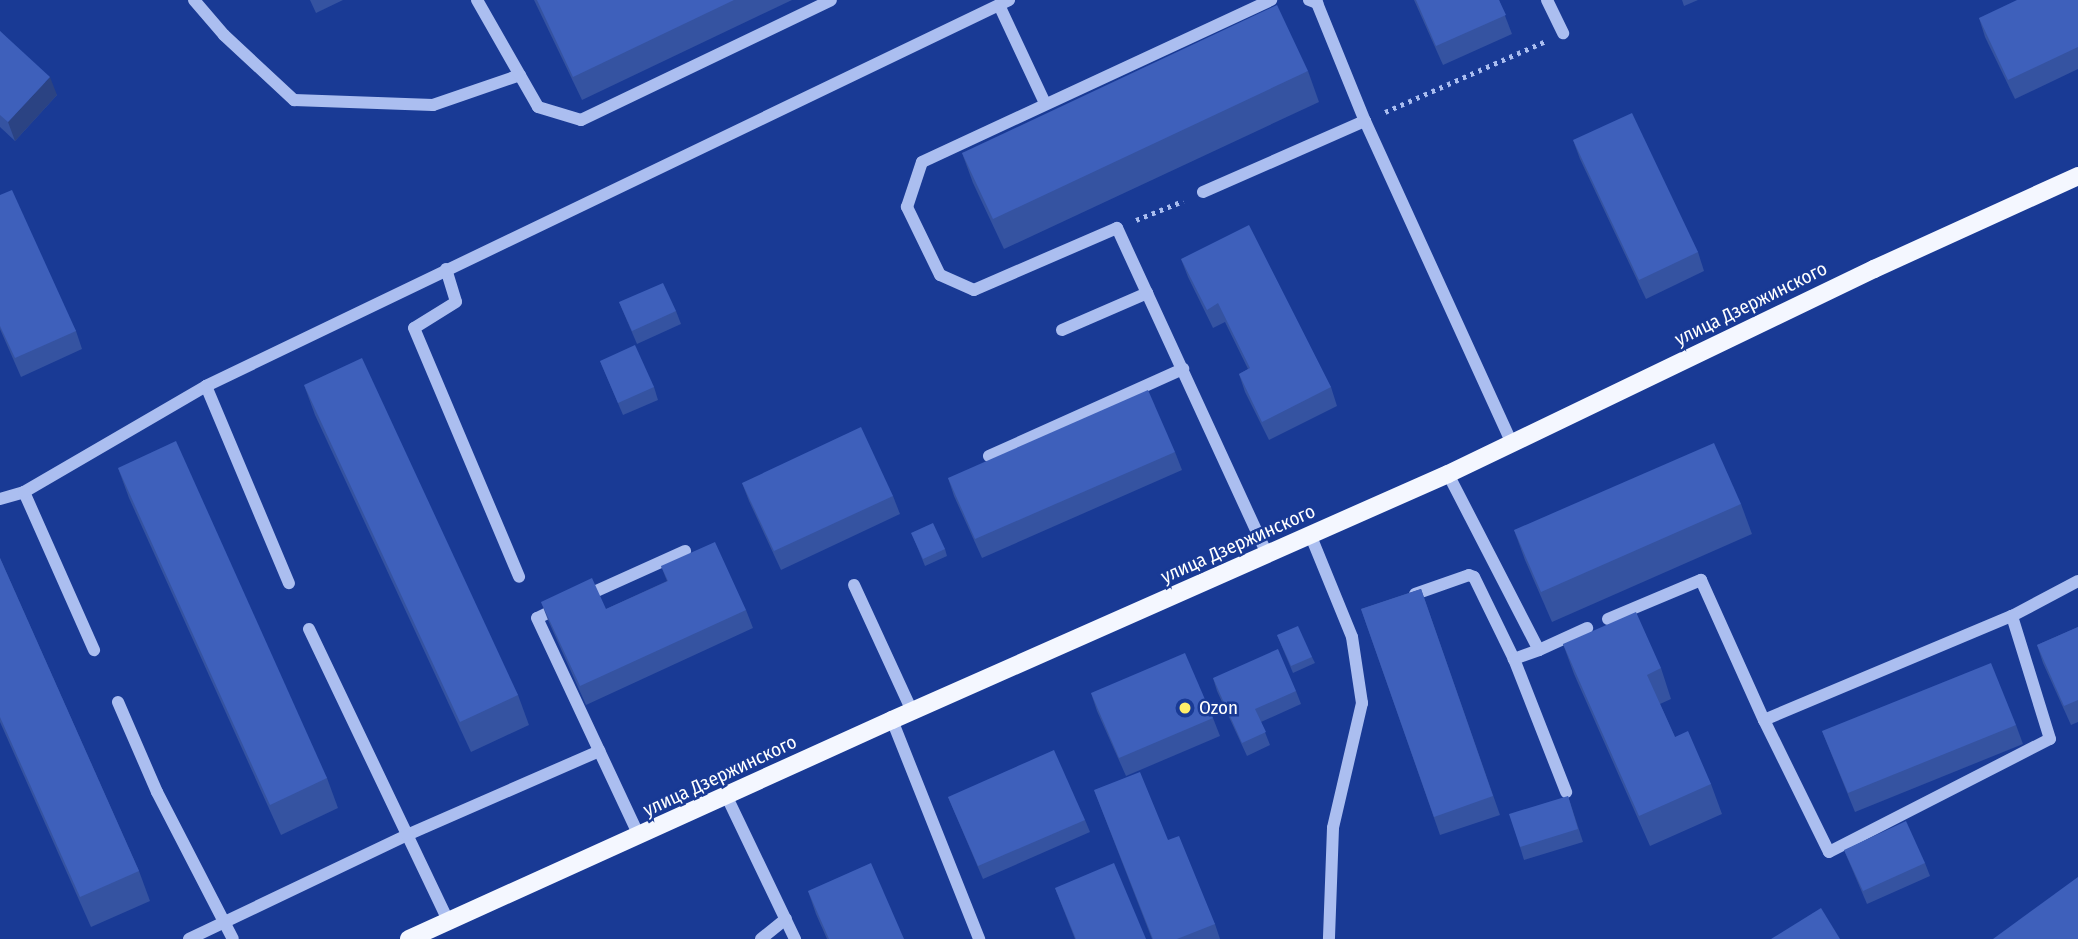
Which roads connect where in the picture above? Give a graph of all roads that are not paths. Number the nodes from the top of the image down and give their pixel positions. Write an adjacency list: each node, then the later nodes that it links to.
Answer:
1 (194, 0): 9 (street)
2 (477, 0): 9 (street)
3 (831, 0): 9 (street)
4 (1271, 0): 10 (street)
5 (1309, 0): 11 (street)
6 (1547, 0): 8 (street)
7 (1004, 2): 10 (street); 14 (street)
8 (1563, 33)
9 (520, 75)
10 (1045, 103): 15 (street)
11 (1365, 121): 13 (street); 19 (street)
12 (2078, 176): 19 (main road, улица Дзержинского)
13 (1203, 192)
14 (446, 269): 18 (street); 27 (street)
15 (1147, 293): 16 (street); 17 (street)
16 (1062, 330)
17 (1182, 369): 20 (street); 26 (street)
18 (206, 386): 22 (street); 29 (street)
19 (1511, 442): 21 (main road, улица Дзержинского)
20 (989, 456)
21 (1448, 474): 24 (main road, улица Дзержинского); 37 (street)
22 (24, 492): 23 (street); 36 (street)
23 (0, 499)
24 (1310, 534): 26 (main road, улица Дзержинского); 57 (street)
25 (685, 551): 43 (street)
26 (1267, 554): 40 (main road, улица Дзержинского)
27 (519, 577)
28 (2078, 581): 32 (street)
29 (289, 583)
30 (854, 585): 40 (street)
31 (1415, 594): 38 (street)
32 (2012, 616): 42 (street); 42 (street)
33 (1608, 619): 42 (street)
34 (1587, 628): 37 (street)
35 (309, 629): 46 (street)
36 (94, 650)
37 (1539, 650): 38 (street)
38 (1514, 659): 44 (street)
39 (118, 702): 50 (street)
40 (912, 711): 41 (main road, улица Дзержинского)
41 (892, 720): 45 (main road, улица Дзержинского); 56 (street)
42 (1764, 720)
43 (599, 751): 46 (street); 47 (street)
44 (1566, 792)
45 (726, 796): 47 (main road, улица Дзержинского); 48 (street)
46 (407, 835): 49 (street); 50 (street)
47 (639, 836): 49 (main road, улица Дзержинского)
48 (786, 919): 54 (street); 55 (street)
49 (448, 921): 53 (main road, улица Дзержинского)
50 (225, 922): 51 (street); 52 (street)
51 (189, 939)
52 (233, 939)
53 (409, 939)
54 (761, 939)
55 (795, 939)
56 (979, 939)
57 (1329, 939)

